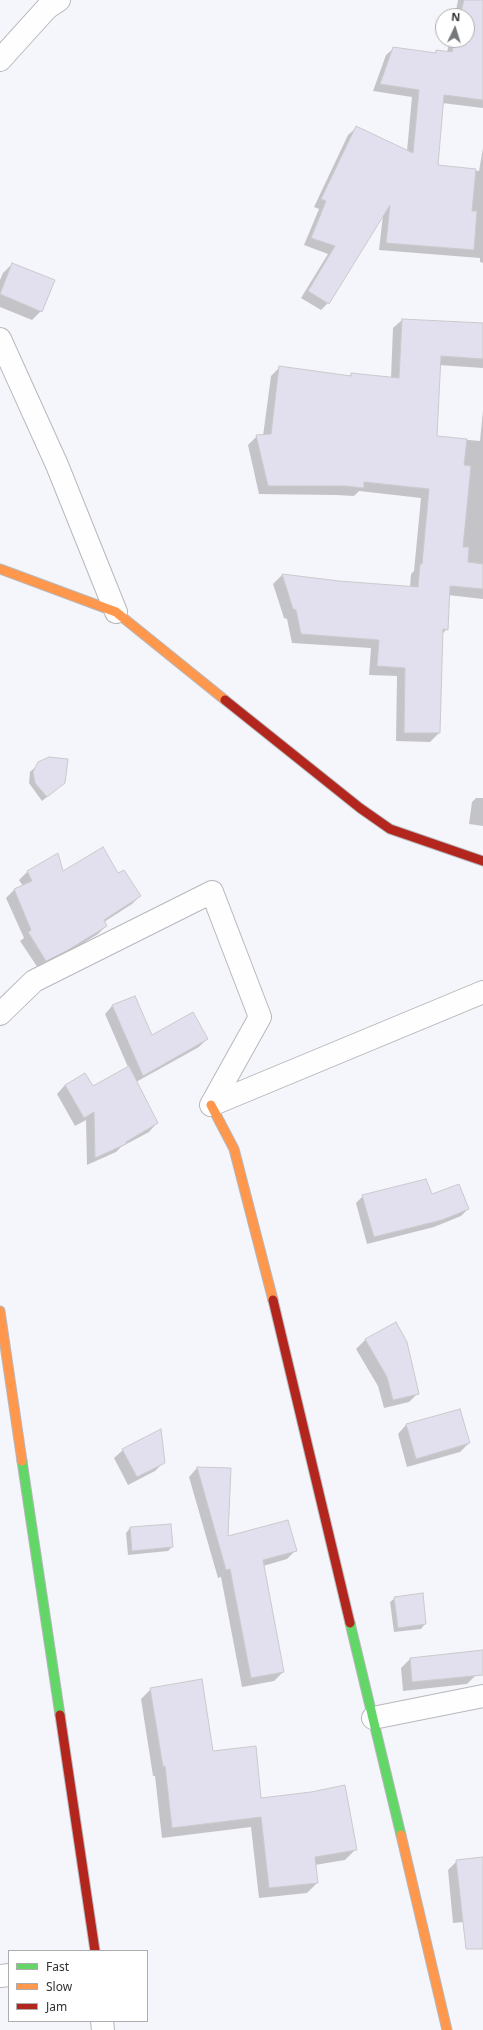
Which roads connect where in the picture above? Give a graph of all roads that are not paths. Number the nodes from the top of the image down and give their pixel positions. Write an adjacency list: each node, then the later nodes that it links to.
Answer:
1 (59, 0): 2 (street)
2 (0, 60)
3 (0, 339): 5 (street)
4 (0, 569): 5 (street)
5 (116, 612): 6 (street)
6 (483, 861)
7 (483, 992): 9 (street)
8 (0, 1014): 9 (street)
9 (211, 1105): 12 (street)
10 (0, 1311): 13 (street)
11 (483, 1696): 12 (street)
12 (373, 1718): 14 (street)
13 (95, 1950)
14 (448, 2030)

